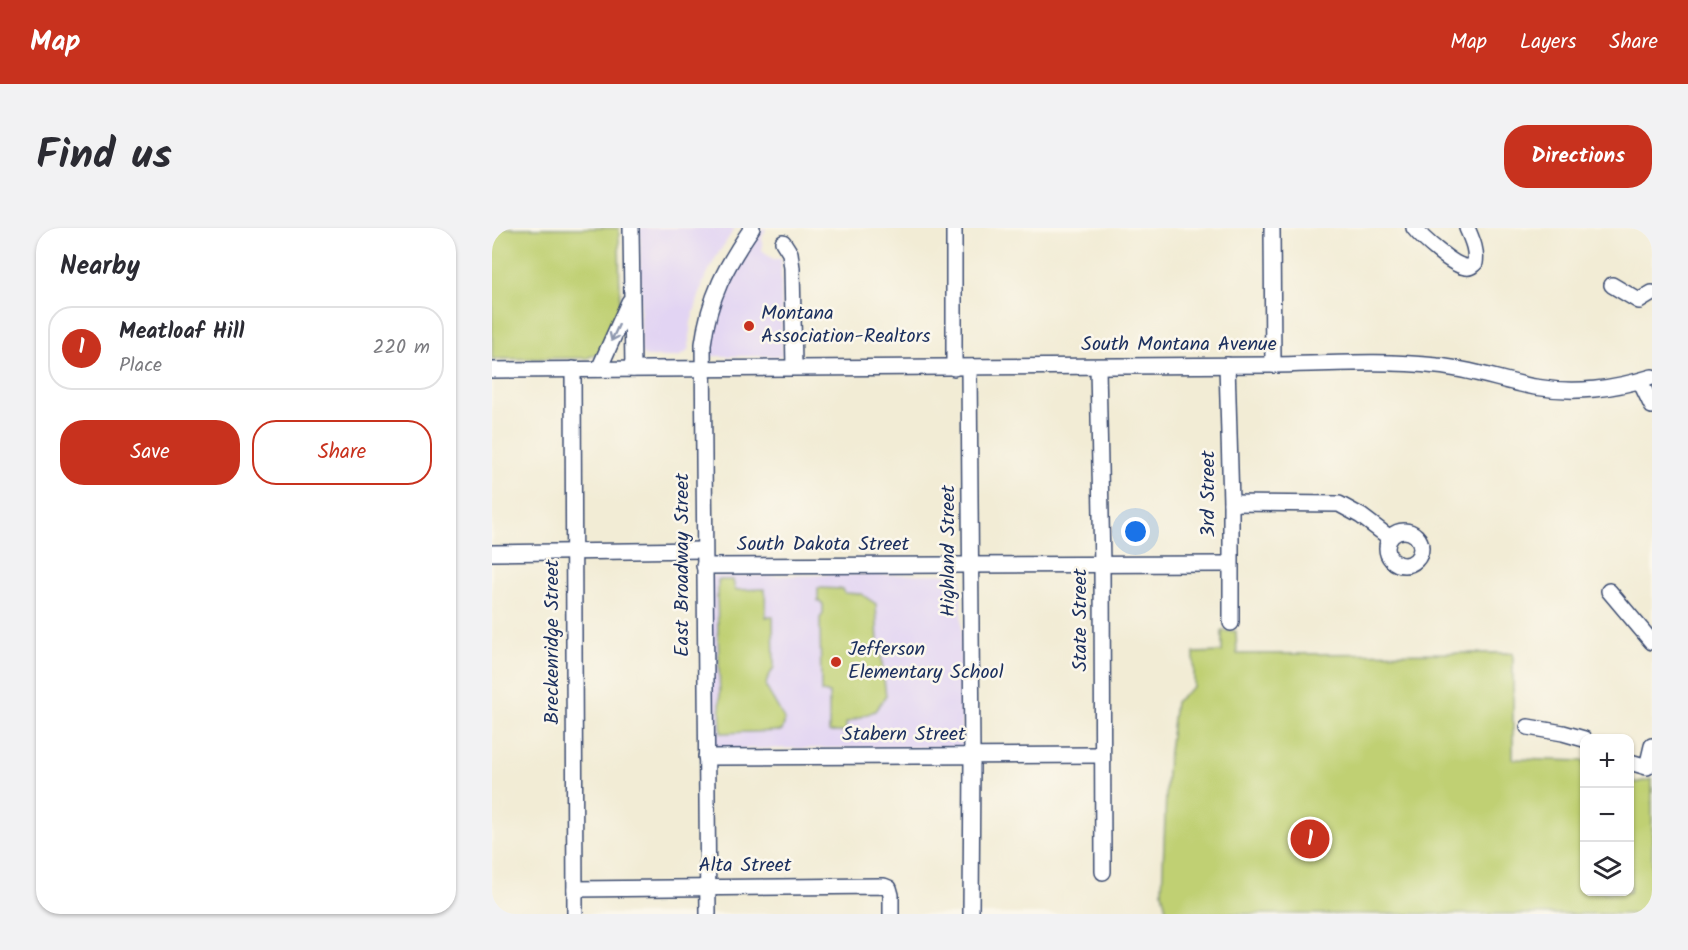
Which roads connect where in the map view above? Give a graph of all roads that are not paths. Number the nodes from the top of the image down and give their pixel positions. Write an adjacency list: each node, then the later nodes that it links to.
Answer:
1 (631, 228): 10 (street)
2 (752, 228): 19 (street, East Broadway Street)
3 (954, 228): 15 (street, Highland Street)
4 (1272, 228): 12 (street)
5 (1414, 228): 6 (street)
6 (1467, 228)
7 (783, 242): 13 (street)
8 (1612, 285): 9 (street)
9 (1652, 293)
10 (632, 297): 17 (street, one-way to 17); 18 (street)
11 (1227, 365): 12 (street, South Montana Avenue); 14 (street, South Montana Avenue); 23 (street, 3rd Street)
12 (1273, 365): 21 (street, South Montana Avenue)
13 (794, 367): 15 (street, South Montana Avenue); 19 (street, South Montana Avenue)
14 (1098, 367): 15 (street, South Montana Avenue); 28 (street, State Street)
15 (961, 368): 30 (street, Highland Street)
16 (573, 369): 17 (street, South Montana Avenue); 20 (street, South Montana Avenue); 26 (street, Breckenridge Street)
17 (598, 369): 18 (street, South Montana Avenue)
18 (633, 369): 19 (street, South Montana Avenue)
19 (702, 369): 25 (street, East Broadway Street)
20 (492, 370)
21 (1646, 379): 22 (street)
22 (1652, 406)
23 (1231, 502): 24 (street); 29 (street, 3rd Street)
24 (1390, 538)
25 (704, 550): 26 (street); 31 (street, East Broadway Street)
26 (573, 551): 27 (street); 44 (street, Breckenridge Street)
27 (492, 553)
28 (1101, 564): 29 (street, South Dakota Street); 30 (street, South Dakota Street); 38 (street, State Street)
29 (1230, 564): 33 (street, 3rd Street)
30 (970, 565): 31 (street, South Dakota Street); 39 (street, Highland Street)
31 (704, 566): 40 (street, East Broadway Street)
32 (1609, 591): 34 (street)
33 (1231, 623)
34 (1652, 642)
35 (1528, 727): 36 (street)
36 (1580, 738)
37 (1652, 746): 41 (street)
38 (1102, 755): 39 (street, Stabern Street); 42 (street, State Street)
39 (972, 756): 40 (street, Stabern Street); 48 (street, Highland Street)
40 (706, 757): 43 (street, East Broadway Street)
41 (1634, 763)
42 (1103, 872)
43 (707, 887): 44 (street, Alta Street); 46 (street, East Broadway Street); 47 (street, Alta Street)
44 (575, 889): 45 (street, Breckenridge Street)
45 (575, 914)
46 (708, 914)
47 (891, 914)
48 (970, 914)

